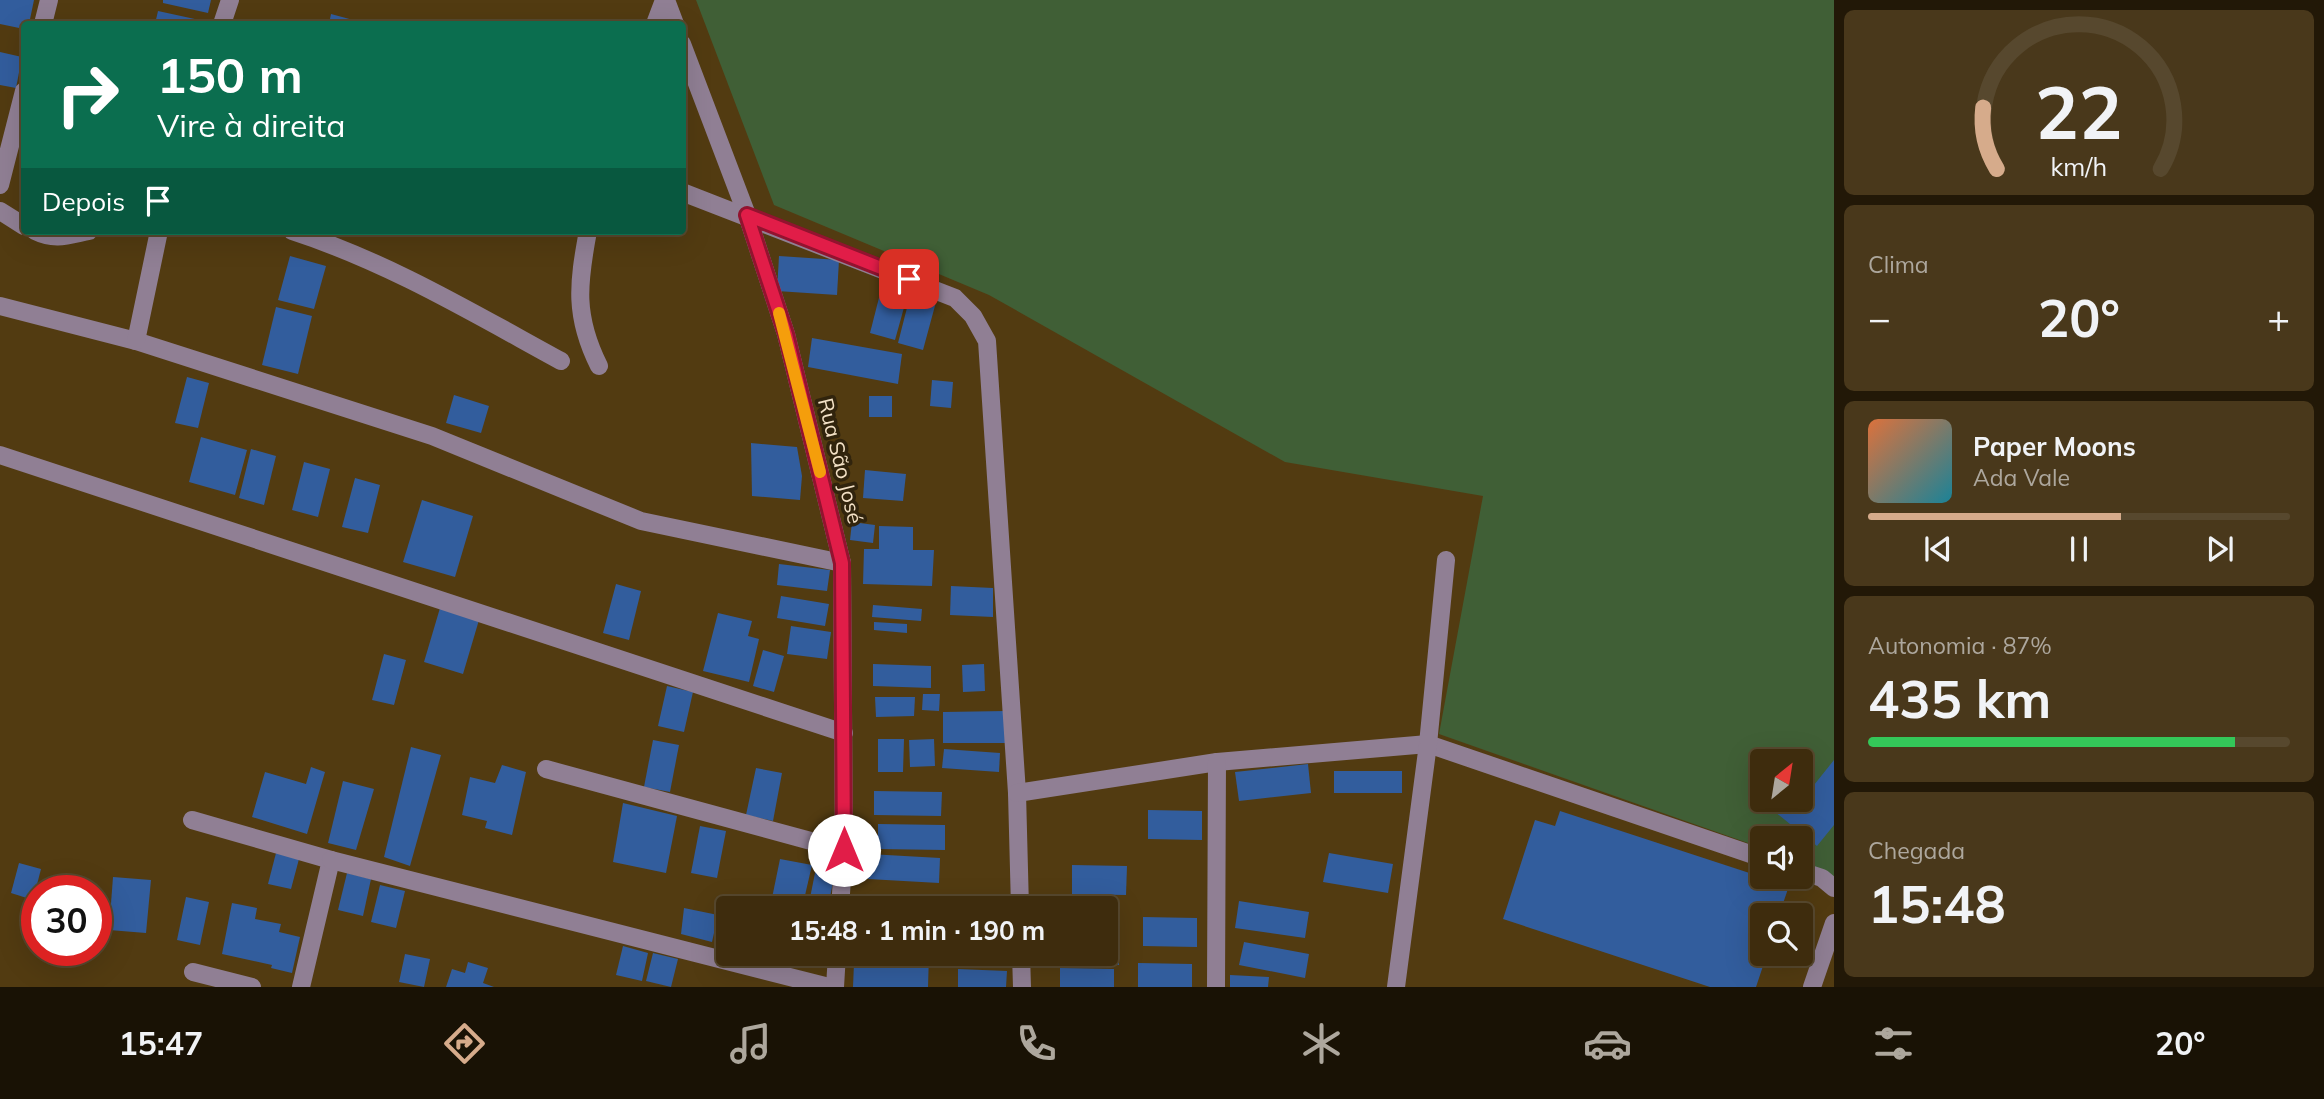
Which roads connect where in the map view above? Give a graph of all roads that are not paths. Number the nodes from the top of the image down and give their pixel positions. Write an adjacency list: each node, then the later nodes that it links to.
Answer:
1 (49, 0): 4 (street)
2 (230, 0): 5 (street)
3 (665, 0): 6 (street); 7 (street)
4 (44, 21)
5 (223, 21)
6 (655, 21)
7 (674, 21)
8 (686, 55): 13 (street, Rua São José)
9 (21, 103): 10 (street)
10 (0, 185)
11 (686, 193): 13 (street)
12 (0, 211): 14 (street)
13 (747, 215): 26 (street, Rua São José); 31 (street)
14 (21, 224)
15 (43, 235): 16 (street)
16 (75, 235)
17 (158, 235): 21 (street)
18 (304, 235): 22 (street)
19 (587, 235): 23 (street)
20 (0, 306): 21 (street)
21 (136, 341): 26 (street)
22 (561, 361)
23 (599, 366)
24 (0, 455): 27 (street)
25 (1446, 560): 28 (street)
26 (842, 563): 27 (street, Rua São José)
27 (844, 733): 33 (street, Rua São José)
28 (1428, 744): 29 (street); 34 (street); 50 (street)
29 (1217, 762): 31 (street); 49 (street)
30 (546, 769): 33 (street)
31 (1017, 793): 39 (street)
32 (192, 820): 35 (street)
33 (844, 850): 38 (street, Rua São José)
34 (1750, 854)
35 (331, 860): 45 (street); 46 (street)
36 (1813, 875): 37 (street)
37 (1834, 888)
38 (841, 896)
39 (1020, 896)
40 (1834, 923): 51 (street)
41 (836, 966): 47 (street)
42 (1021, 966): 48 (street)
43 (193, 972): 44 (street)
44 (252, 987)
45 (301, 987)
46 (829, 987)
47 (835, 987)
48 (1022, 987)
49 (1216, 987)
50 (1396, 987)
51 (1812, 987)

